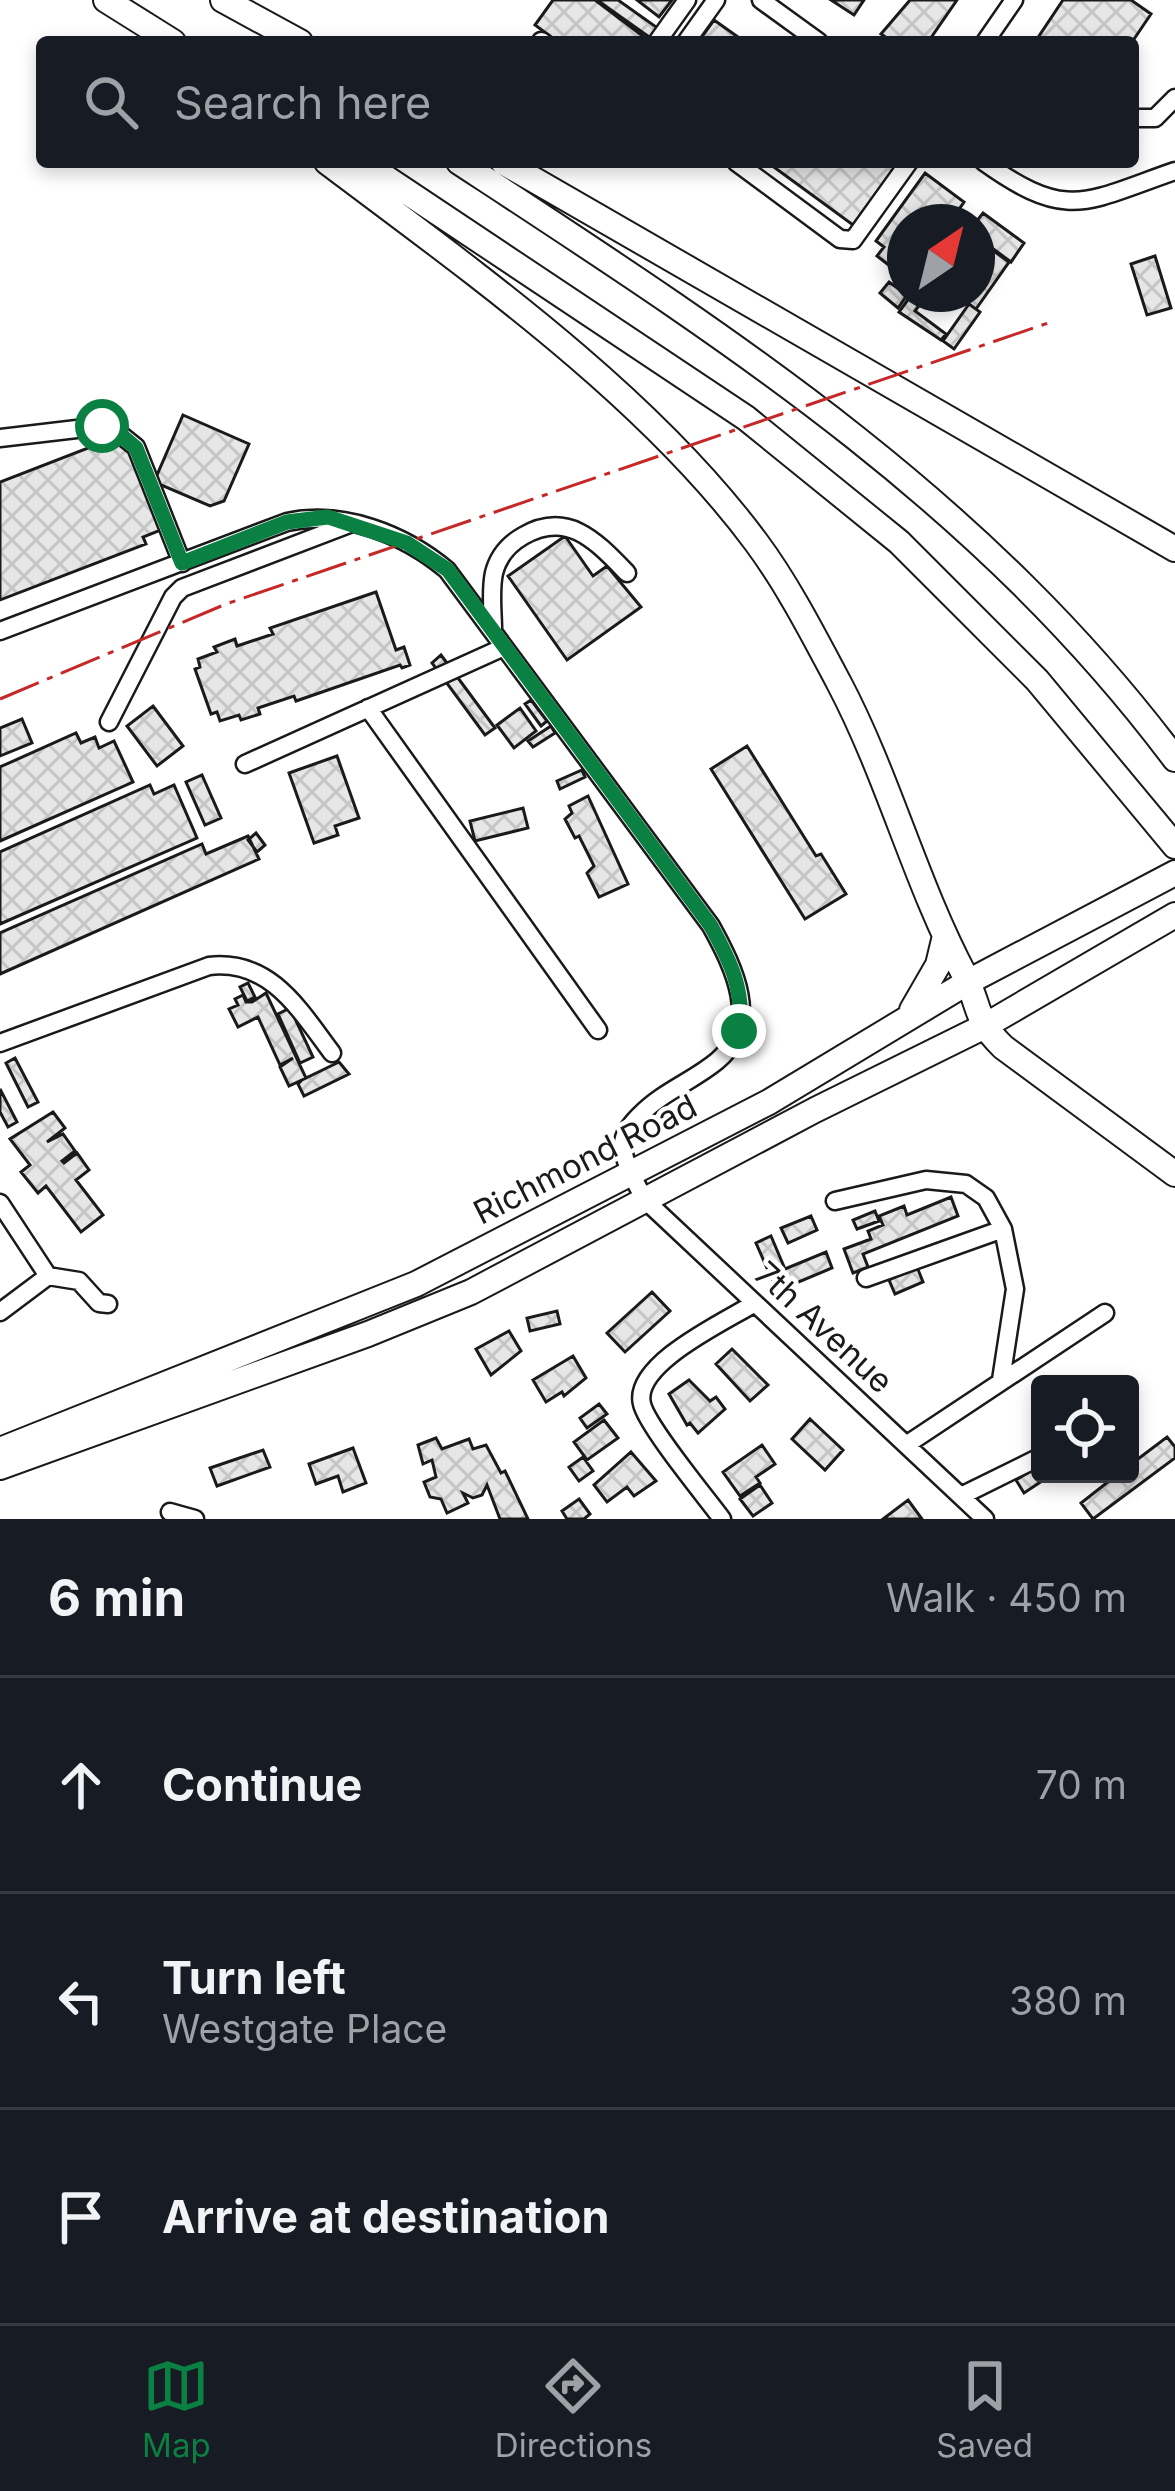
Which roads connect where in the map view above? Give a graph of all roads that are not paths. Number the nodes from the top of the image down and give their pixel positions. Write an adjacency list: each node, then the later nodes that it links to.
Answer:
1 (105, 0): 8 (highway)
2 (211, 0): 9 (highway)
3 (223, 0): 10 (highway)
4 (687, 0): 11 (street)
5 (716, 0): 12 (street)
6 (761, 0): 13 (street)
7 (1014, 0): 14 (street)
8 (159, 36)
9 (267, 36)
10 (289, 36)
11 (661, 36)
12 (690, 36)
13 (811, 36)
14 (989, 36)
15 (1175, 98): 16 (street)
16 (1139, 118)
17 (334, 168): 39 (highway)
18 (371, 168): 36 (highway)
19 (468, 168): 34 (highway)
20 (513, 168): 27 (highway)
21 (744, 168): 22 (street)
22 (905, 168)
23 (993, 168): 24 (street)
24 (1175, 171)
25 (0, 438): 28 (street)
26 (353, 523): 28 (street); 31 (street); 33 (street)
27 (1175, 549)
28 (182, 563): 30 (street)
29 (628, 573): 31 (street)
30 (0, 631)
31 (498, 639): 32 (street); 46 (street)
32 (368, 709): 35 (street); 43 (street)
33 (109, 722)
34 (1175, 759)
35 (245, 764)
36 (1175, 846)
37 (1175, 874): 40 (highway, Richmond Road)
38 (1168, 918): 42 (highway, Richmond Road)
39 (944, 940): 40 (highway); 41 (highway)
40 (968, 982): 41 (highway, Richmond Road); 42 (highway)
41 (908, 1017): 46 (highway, Richmond Road)
42 (983, 1028): 47 (highway); 48 (highway, Richmond Road)
43 (598, 1030)
44 (0, 1043): 45 (street)
45 (332, 1053)
46 (631, 1171): 48 (street, 7th Avenue); 61 (highway, Richmond Road)
47 (1175, 1174)
48 (644, 1199): 55 (street, 7th Avenue); 63 (highway, Richmond Road)
49 (835, 1201): 52 (street)
50 (0, 1202): 51 (street)
51 (7, 1226): 53 (street)
52 (1003, 1229): 54 (street); 59 (street)
53 (48, 1276): 56 (street); 57 (street)
54 (866, 1278)
55 (754, 1303): 60 (street, 7th Avenue); 67 (street)
56 (108, 1304)
57 (0, 1312)
58 (1105, 1313): 59 (street)
59 (1001, 1380): 60 (street)
60 (906, 1445): 64 (street, 7th Avenue)
61 (0, 1450)
62 (1031, 1461): 64 (street)
63 (0, 1467)
64 (961, 1496): 68 (street, 7th Avenue)
65 (170, 1512): 66 (street)
66 (196, 1519)
67 (722, 1519)
68 (985, 1519)

